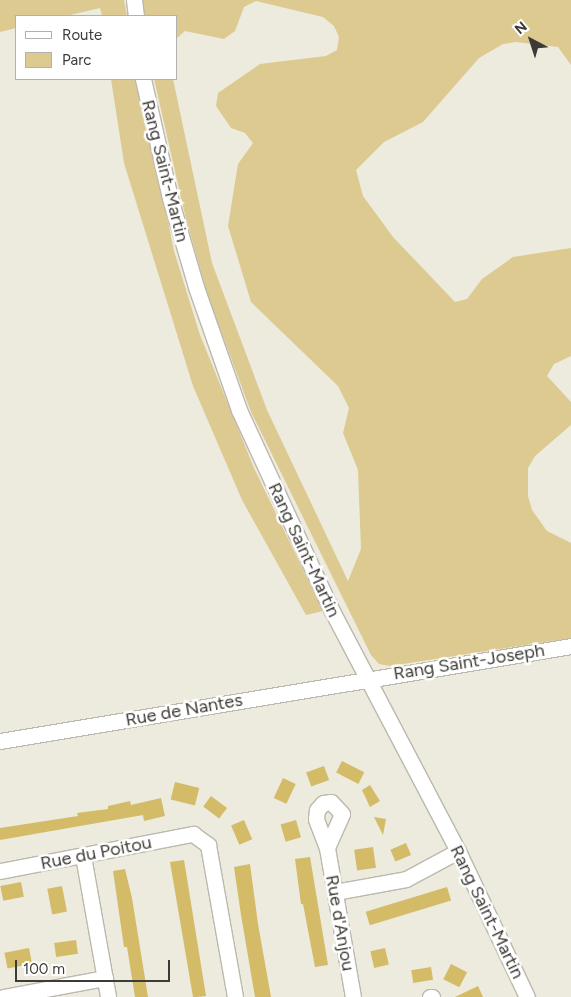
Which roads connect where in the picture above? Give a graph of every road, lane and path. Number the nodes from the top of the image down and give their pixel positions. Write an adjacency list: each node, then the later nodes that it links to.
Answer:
1 (134, 0): 2 (street)
2 (136, 15)
3 (143, 80): 5 (street, Rang Saint-Martin)
4 (571, 646): 5 (street, Rang Saint-Joseph)
5 (368, 679): 6 (street, Rue de Nantes); 8 (street, Rang Saint-Martin)
6 (0, 741)
7 (327, 848): 11 (street, Rue d'Anjou)
8 (458, 851): 11 (street); 17 (street, Rang Saint-Martin)
9 (84, 856): 10 (street, Rue du Poitou); 12 (street); 15 (street, Rue du Poitou)
10 (0, 871)
11 (335, 892): 16 (street, Rue d'Anjou)
12 (105, 978): 13 (street); 14 (street)
13 (2, 997)
14 (108, 997)
15 (235, 997)
16 (353, 997)
17 (528, 997)

